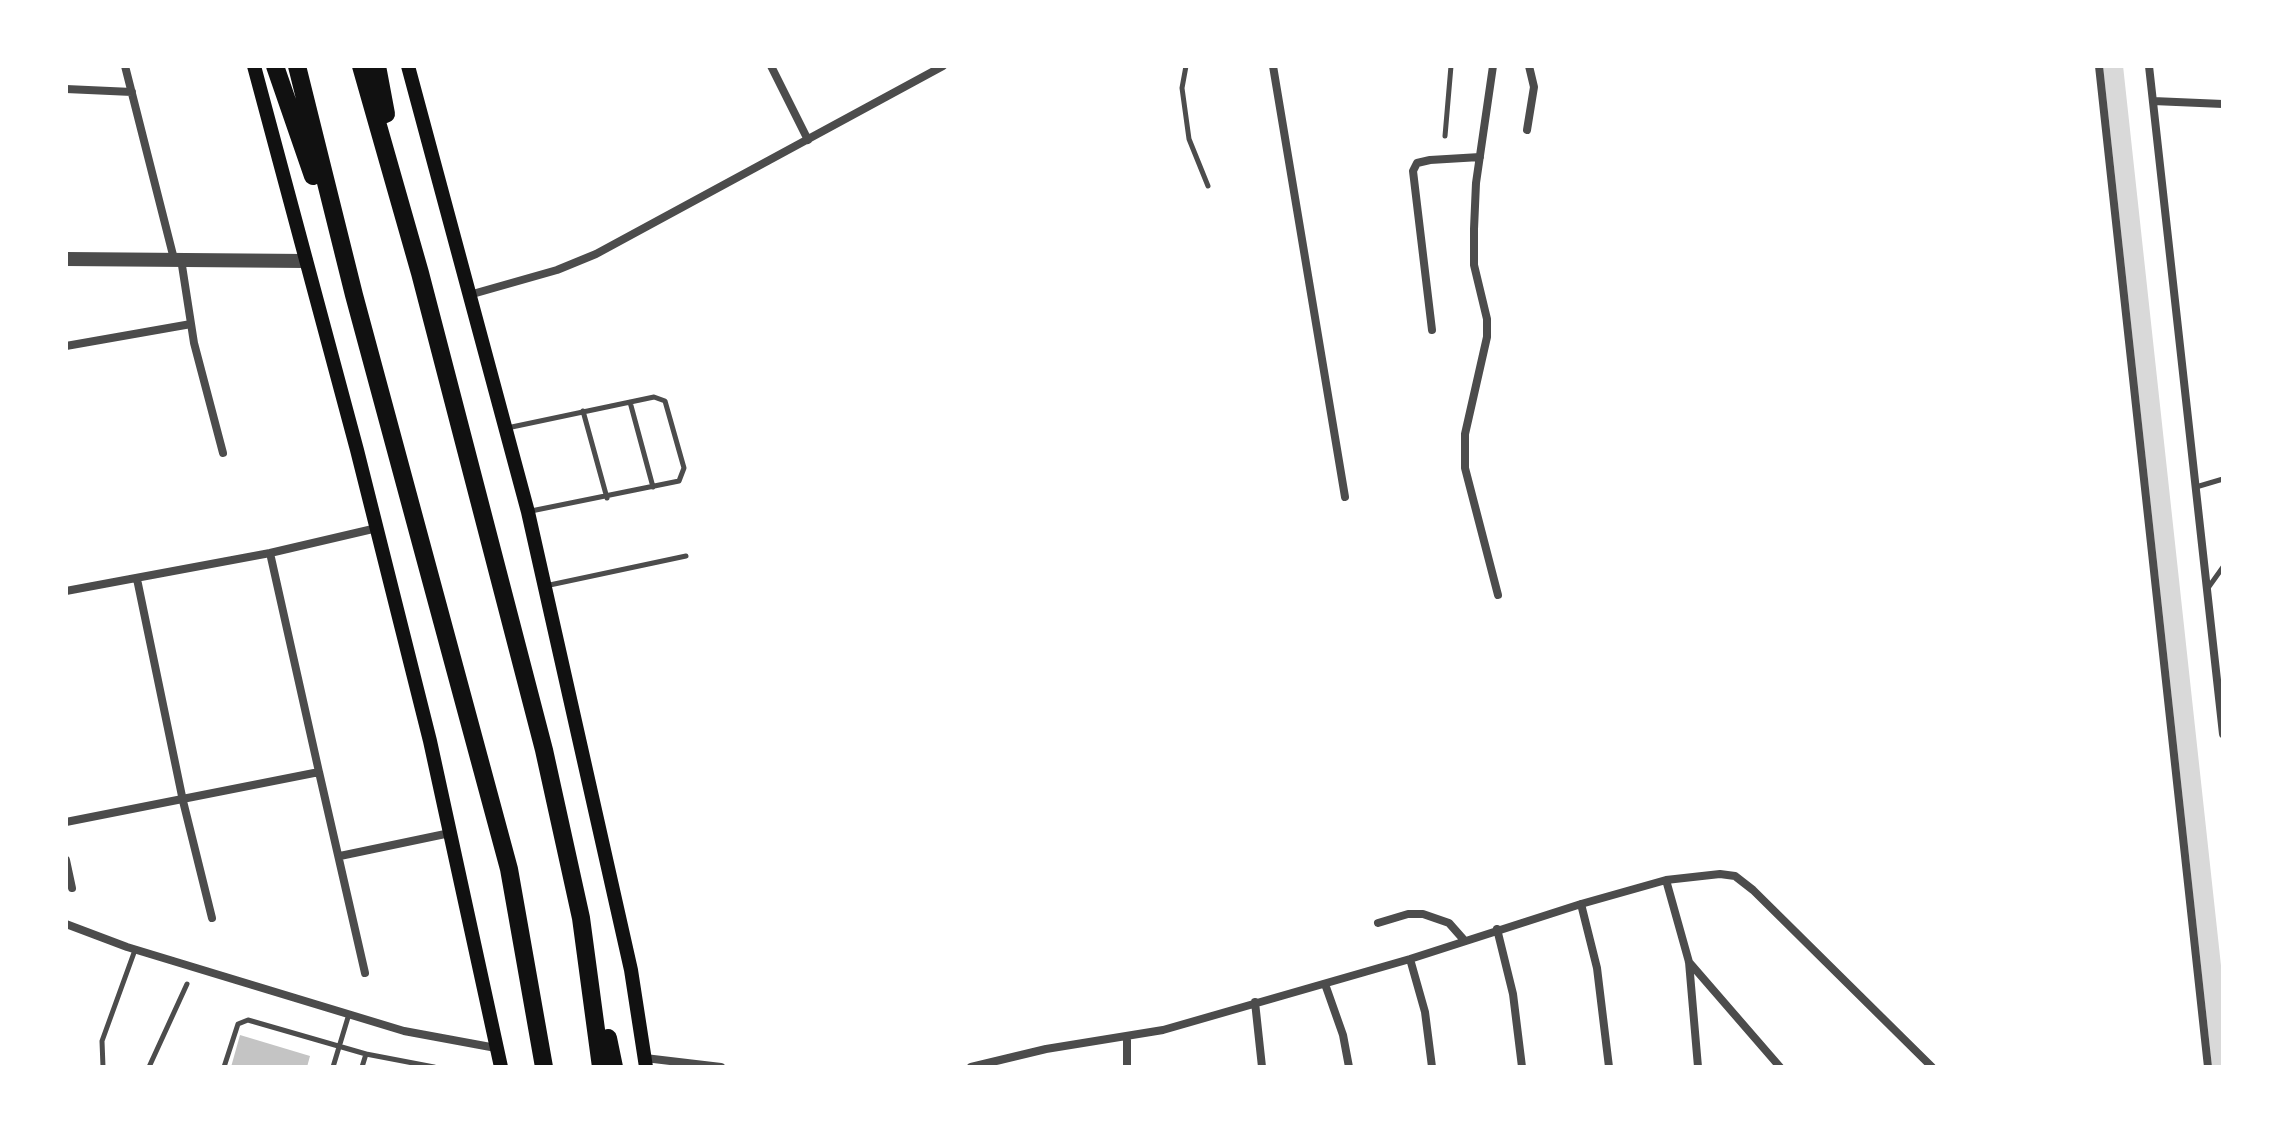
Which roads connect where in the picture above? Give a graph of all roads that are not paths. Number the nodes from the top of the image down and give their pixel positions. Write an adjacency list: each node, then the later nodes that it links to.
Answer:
1 (125, 66): 20 (street)
2 (254, 66): 31 (main road)
3 (275, 66): 32 (highway)
4 (297, 66): 32 (highway)
5 (361, 66): 28 (highway)
6 (377, 66): 28 (highway)
7 (408, 66): 33 (main road)
8 (771, 66): 25 (street)
9 (920, 66): 18 (street)
10 (943, 66): 18 (street)
11 (1186, 66): 27 (lane)
12 (1273, 66): 44 (street)
13 (1451, 66): 24 (lane)
14 (1493, 66): 26 (street)
15 (1529, 66): 23 (street)
16 (2099, 66): 106 (street)
17 (2149, 66): 21 (street)
18 (925, 76): 25 (street)
19 (66, 89): 20 (street)
20 (132, 92): 30 (street)
21 (2153, 101): 22 (street); 43 (street)
22 (2223, 104)
23 (1527, 130)
24 (1445, 136)
25 (808, 140): 33 (street)
26 (1480, 157): 35 (street); 55 (street)
27 (1208, 186)
28 (405, 220): 67 (highway)
29 (66, 259): 30 (street)
30 (177, 259): 31 (street); 34 (street)
31 (306, 261): 47 (main road)
32 (354, 295): 92 (highway)
33 (469, 295): 39 (main road)
34 (191, 324): 36 (street); 40 (street)
35 (1432, 330)
36 (66, 346)
37 (630, 402): 38 (lane); 42 (lane); 42 (lane)
38 (583, 411): 39 (lane); 45 (lane)
39 (506, 428): 46 (main road)
40 (223, 453)
41 (2223, 479): 43 (lane)
42 (653, 487): 45 (lane)
43 (2196, 487): 53 (street)
44 (1345, 497)
45 (607, 498): 46 (lane)
46 (528, 512): 52 (main road)
47 (377, 528): 48 (street); 60 (main road)
48 (270, 553): 51 (street); 57 (street)
49 (686, 556): 52 (lane)
50 (2223, 567): 53 (lane)
51 (137, 579): 54 (street); 58 (street)
52 (544, 586): 84 (main road)
53 (2207, 589): 56 (street)
54 (66, 591)
55 (1498, 595)
56 (2223, 734)
57 (319, 772): 58 (street); 61 (street)
58 (183, 801): 59 (street); 66 (street)
59 (66, 822)
60 (450, 833): 61 (street); 82 (main road)
61 (340, 856): 75 (street)
62 (66, 860): 64 (street)
63 (1666, 880): 65 (street); 74 (street); 105 (street)
64 (72, 888)
65 (1581, 904): 70 (street); 102 (street)
66 (212, 918)
67 (581, 918): 93 (highway); 94 (highway)
68 (1378, 923): 71 (street)
69 (66, 924): 72 (street)
70 (1497, 929): 71 (street); 101 (street)
71 (1464, 940): 73 (street)
72 (135, 950): 79 (street); 85 (lane)
73 (1410, 959): 77 (street); 100 (street)
74 (1689, 962): 103 (street); 104 (street)
75 (365, 973)
76 (187, 984): 86 (lane)
77 (1325, 984): 78 (street); 99 (street)
78 (1255, 1002): 80 (street); 98 (street)
79 (350, 1013): 81 (lane); 82 (street)
80 (1127, 1037): 96 (street); 97 (street)
81 (339, 1046): 83 (lane); 87 (lane); 88 (lane)
82 (496, 1048): 91 (main road)
83 (366, 1054): 89 (lane); 90 (lane)
84 (645, 1062): 95 (street)
85 (103, 1067)
86 (149, 1067)
87 (224, 1067)
88 (333, 1067)
89 (362, 1067)
90 (434, 1067)
91 (501, 1067)
92 (544, 1067)
93 (601, 1067)
94 (614, 1067)
95 (721, 1067)
96 (971, 1067)
97 (1127, 1067)
98 (1262, 1067)
99 (1349, 1067)
100 (1432, 1067)
101 (1522, 1067)
102 (1609, 1067)
103 (1698, 1067)
104 (1780, 1067)
105 (1932, 1067)
106 (2208, 1067)

